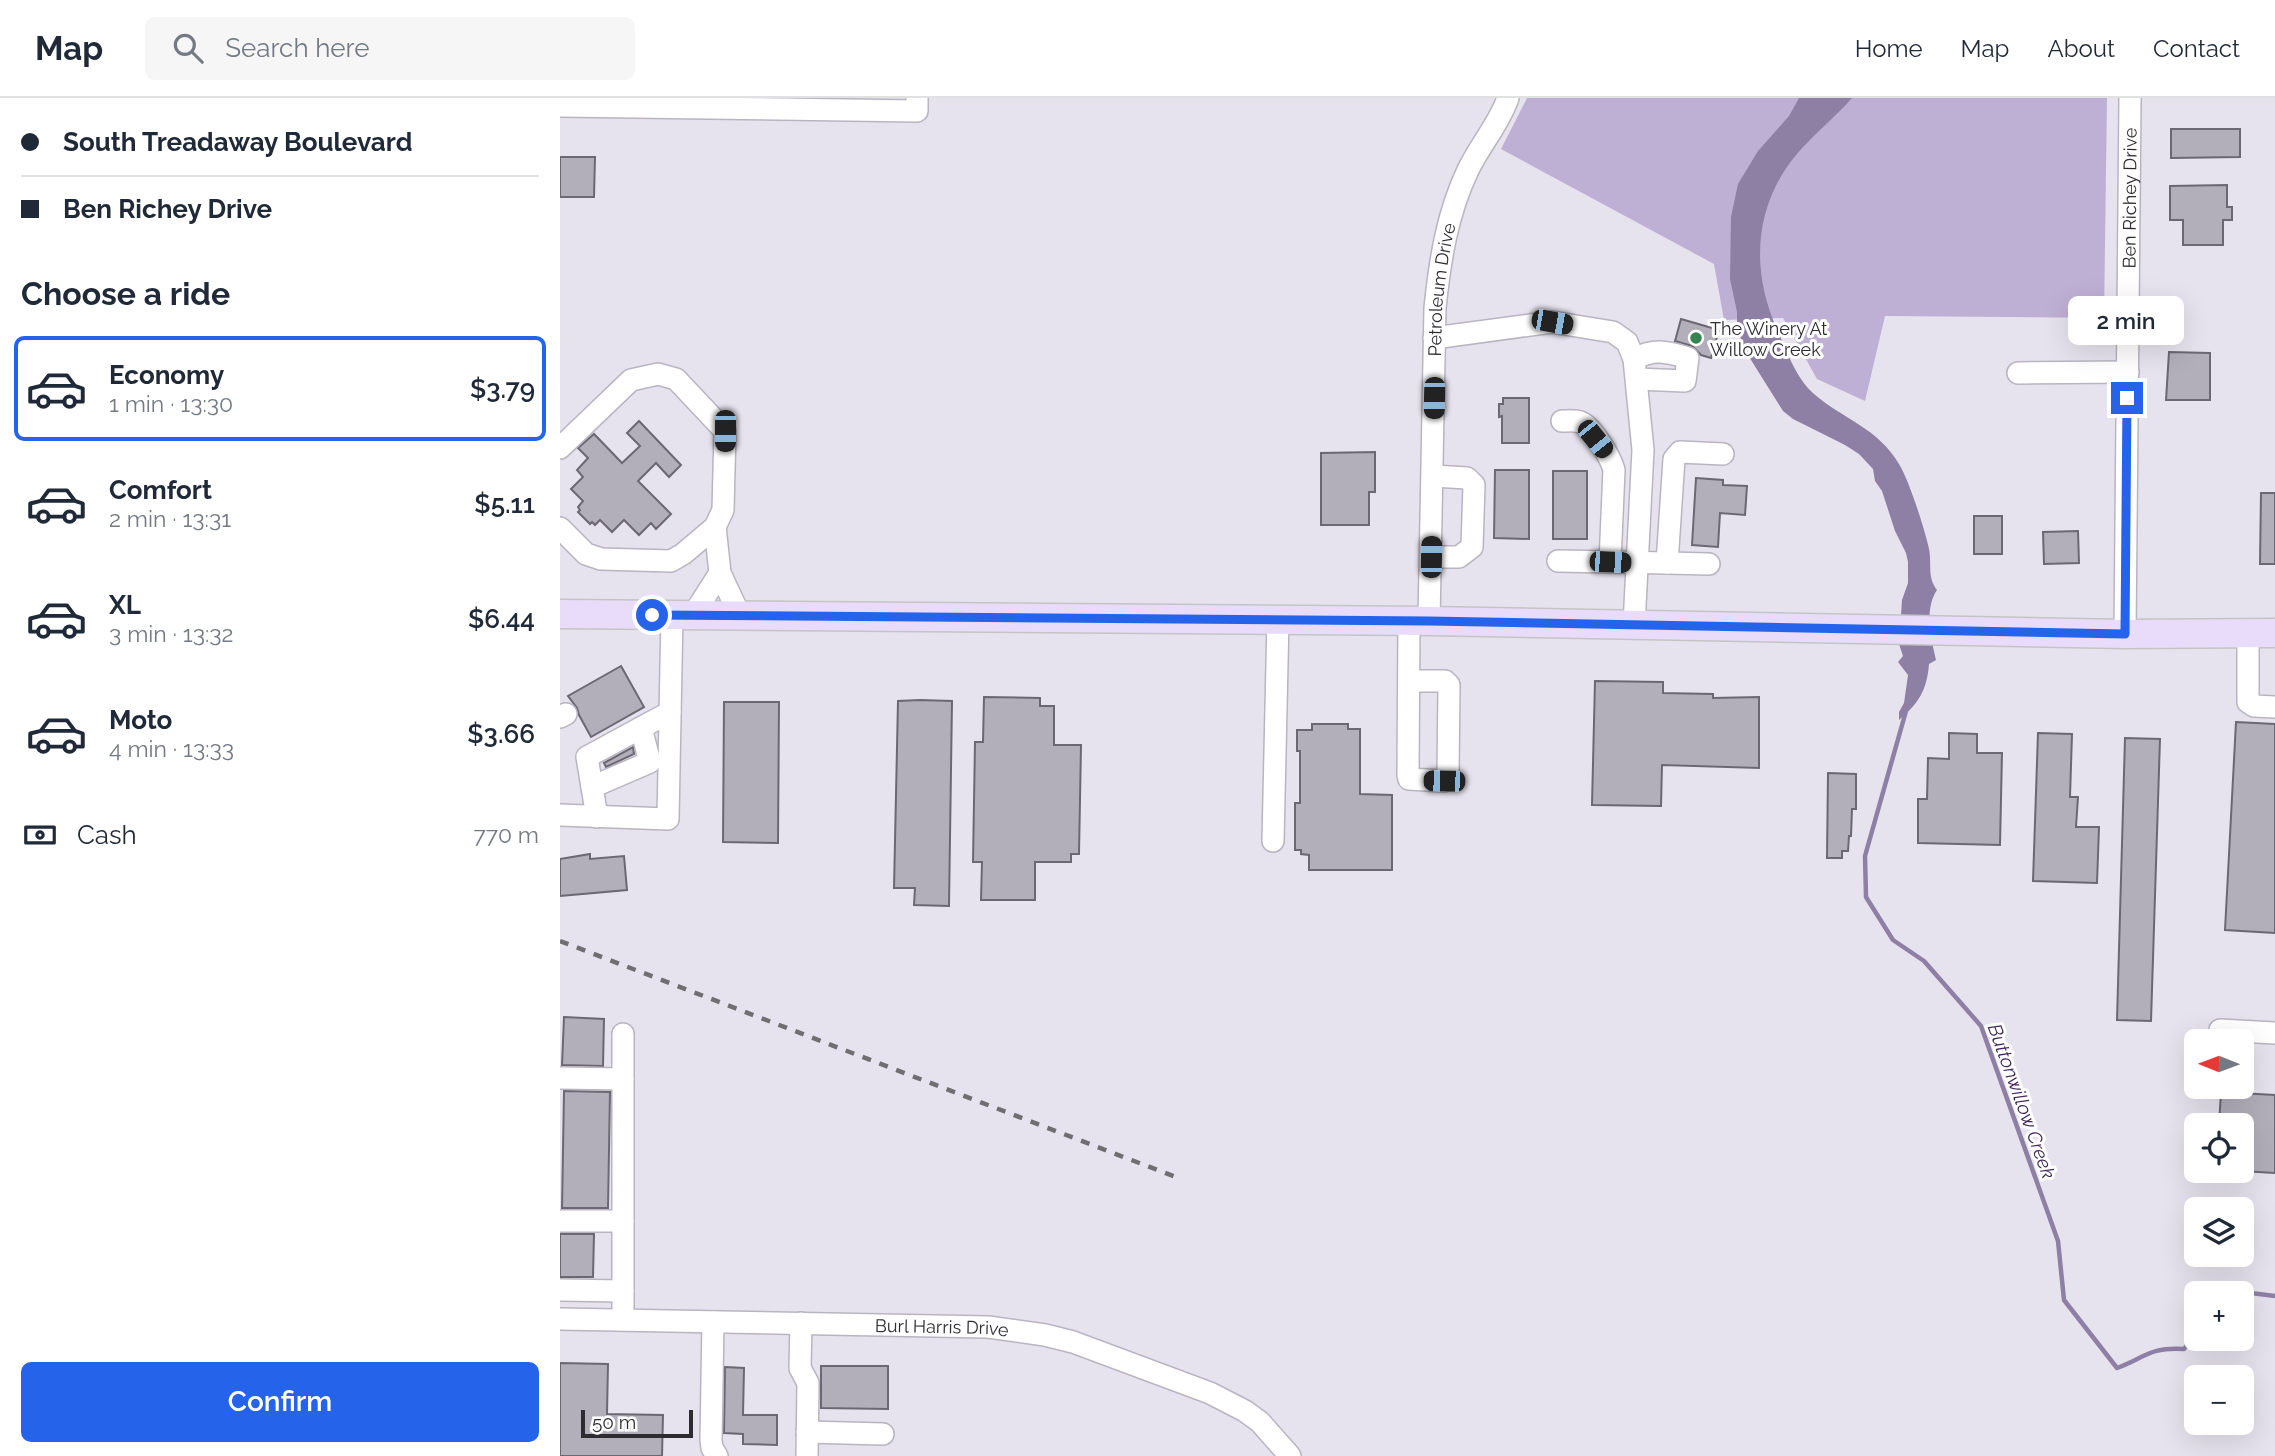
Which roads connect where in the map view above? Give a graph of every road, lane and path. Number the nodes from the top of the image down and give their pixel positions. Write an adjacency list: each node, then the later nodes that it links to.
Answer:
1 (1508, 98): 7 (street, Petroleum Drive)
2 (2130, 98): 8 (street, Ben Richey Drive)
3 (650, 103): 4 (street); 6 (street)
4 (783, 104): 5 (street)
5 (917, 105)
6 (560, 106)
7 (1434, 338): 13 (street, Petroleum Drive); 19 (street)
8 (2127, 372): 9 (street); 31 (street, Ben Richey Drive)
9 (2018, 373)
10 (1562, 421): 18 (street)
11 (560, 448): 14 (street)
12 (1723, 454): 20 (street)
13 (1433, 476): 16 (street, Petroleum Drive); 16 (street)
14 (715, 527): 15 (street); 22 (street)
15 (560, 528)
16 (1431, 557): 28 (street, Petroleum Drive)
17 (1558, 561): 18 (street)
18 (1610, 562): 19 (street)
19 (1637, 563): 20 (street); 29 (street)
20 (1667, 563): 21 (street)
21 (1709, 564)
22 (720, 573): 25 (street); 26 (street)
23 (560, 614): 24 (main road)
24 (612, 615): 25 (main road); 32 (main road)
25 (683, 615): 26 (main road); 35 (street)
26 (740, 615): 27 (main road)
27 (1278, 620): 28 (main road); 40 (street)
28 (1419, 621): 29 (main road); 33 (street, Petroleum Drive)
29 (1634, 625): 31 (main road)
30 (2261, 633): 31 (main road); 34 (street)
31 (2125, 634)
32 (560, 637)
33 (1409, 681): 33 (street, Petroleum Drive)
34 (2275, 707)
35 (670, 712): 36 (street); 39 (street)
36 (641, 728): 37 (street); 37 (street)
37 (592, 787): 39 (street)
38 (560, 815): 39 (street)
39 (597, 817)
40 (1273, 841)
41 (2254, 1032): 42 (street)
42 (2275, 1033)
43 (623, 1034): 45 (street)
44 (560, 1078): 45 (street)
45 (623, 1079): 47 (street)
46 (560, 1221): 47 (street)
47 (623, 1221): 49 (street)
48 (560, 1290): 49 (street)
49 (623, 1291): 51 (street)
50 (560, 1319): 51 (street, Burl Harris Drive)
51 (623, 1321): 52 (street, Burl Harris Drive)
52 (713, 1322): 53 (street, Burl Harris Drive); 56 (street)
53 (801, 1323): 54 (street); 58 (street, Burl Harris Drive)
54 (807, 1433): 55 (street); 57 (street)
55 (883, 1434)
56 (717, 1456)
57 (807, 1456)
58 (1290, 1456)

